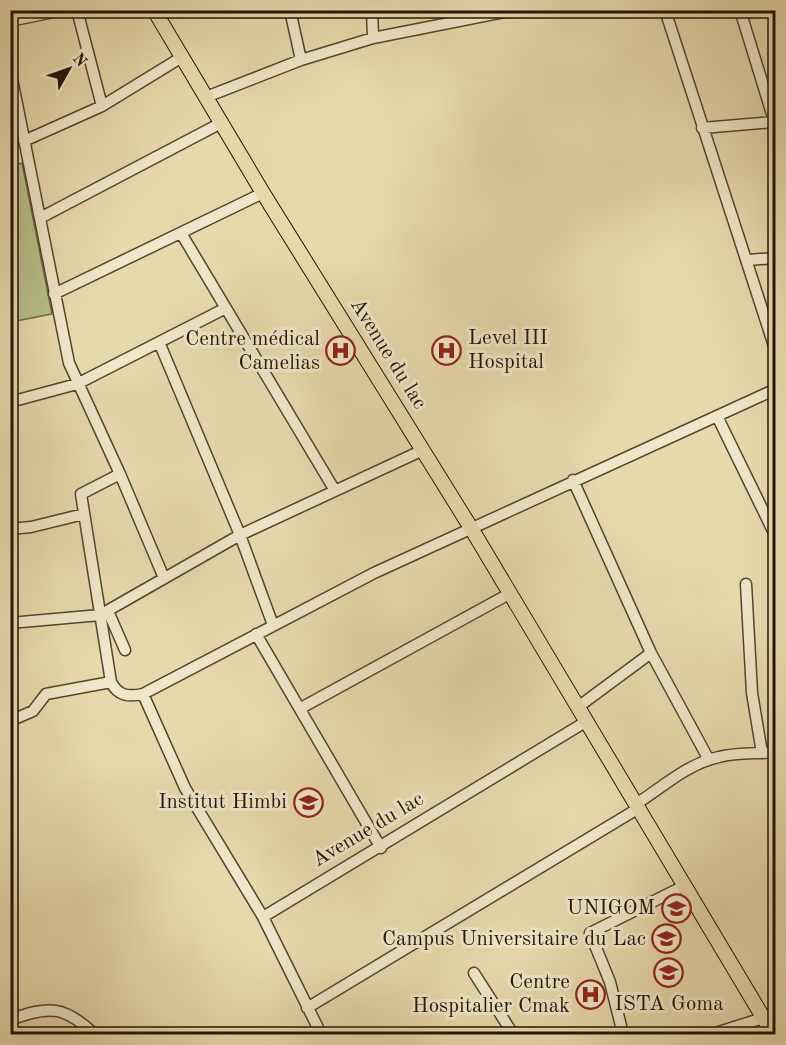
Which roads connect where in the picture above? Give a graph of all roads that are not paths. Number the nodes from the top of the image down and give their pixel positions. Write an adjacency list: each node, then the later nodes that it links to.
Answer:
1 (63, 10): 9 (street)
2 (77, 10): 15 (street)
3 (154, 10): 11 (main road, Avenue du lac)
4 (290, 10): 12 (street)
5 (372, 10): 10 (street)
6 (515, 10): 10 (street)
7 (665, 10): 18 (street)
8 (740, 10): 17 (street)
9 (10, 21)
10 (373, 38): 12 (street)
11 (182, 57): 14 (main road, Avenue du lac); 15 (street)
12 (301, 60): 14 (street)
13 (10, 69): 19 (street)
14 (206, 97): 16 (main road, Avenue du lac)
15 (102, 106): 19 (street)
16 (221, 123): 20 (main road, Avenue du lac); 21 (street)
17 (775, 124): 18 (street)
18 (702, 128): 24 (street)
19 (24, 141): 21 (street)
20 (263, 193): 22 (street); 33 (main road, Avenue du lac)
21 (40, 218): 25 (street)
22 (181, 233): 25 (street); 26 (street)
23 (776, 258): 24 (street)
24 (747, 261): 28 (street)
25 (54, 294): 29 (street)
26 (226, 308): 27 (street); 36 (street)
27 (159, 342): 29 (street); 40 (street)
28 (776, 352)
29 (77, 384): 31 (street); 34 (street)
30 (776, 389): 32 (street)
31 (10, 402)
32 (717, 416): 35 (street); 41 (street)
33 (423, 450): 36 (street); 38 (main road, Avenue du lac)
34 (120, 474): 37 (street); 42 (street)
35 (573, 480): 38 (street); 50 (street)
36 (334, 489): 40 (street)
37 (84, 514): 39 (street); 45 (street)
38 (471, 528): 44 (main road, Avenue du lac); 47 (street)
39 (10, 529)
40 (240, 535): 42 (street); 47 (street)
41 (776, 537)
42 (164, 578): 45 (street)
43 (746, 584): 58 (street)
44 (509, 594): 53 (main road, Avenue du lac); 54 (street)
45 (104, 613): 46 (street); 49 (street); 51 (street)
46 (10, 623)
47 (273, 625): 48 (street)
48 (256, 633): 52 (street); 54 (street)
49 (125, 650)
50 (651, 653): 53 (street); 59 (street)
51 (111, 682): 52 (street); 55 (street)
52 (143, 694): 63 (street)
53 (578, 706): 56 (main road, Avenue du lac)
54 (301, 708): 61 (street)
55 (10, 721)
56 (587, 721): 60 (main road, Avenue du lac); 61 (street, Avenue du lac)
57 (776, 752): 58 (street)
58 (762, 753): 59 (street)
59 (709, 760): 60 (street)
60 (638, 806): 62 (main road, Avenue du lac); 65 (street)
61 (381, 848): 63 (street, Avenue du lac)
62 (684, 886): 66 (main road, Avenue du lac); 71 (street)
63 (262, 918): 65 (street)
64 (474, 973): 70 (street)
65 (306, 1008): 69 (street)
66 (763, 1018): 72 (street); 73 (main road, Avenue du lac)
67 (10, 1020): 68 (street)
68 (94, 1035)
69 (321, 1035)
70 (513, 1035)
71 (623, 1035)
72 (712, 1035)
73 (773, 1035)

